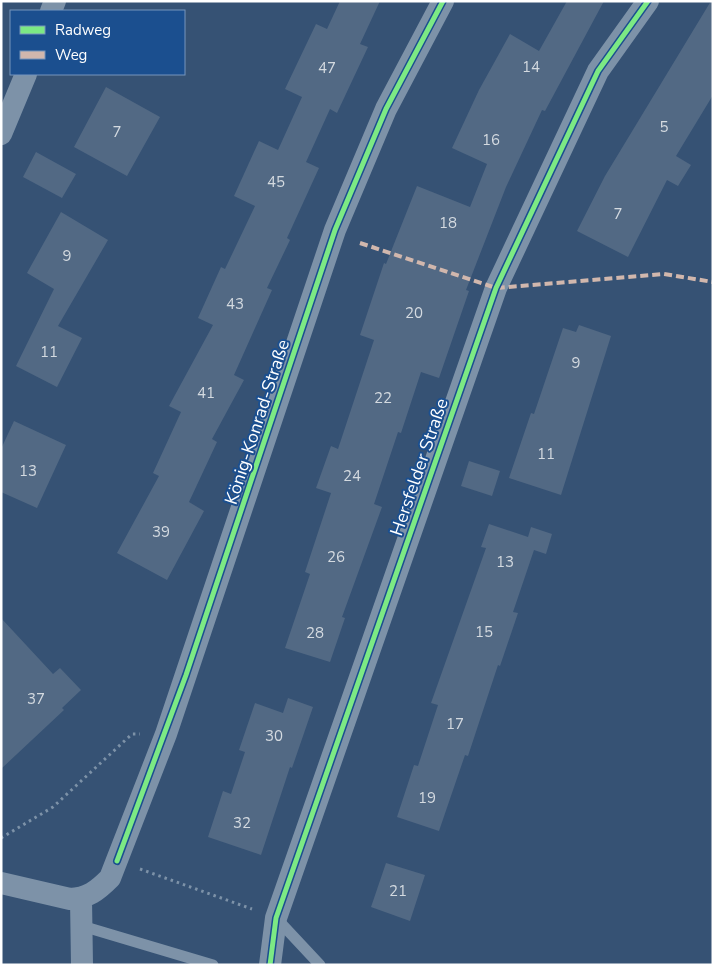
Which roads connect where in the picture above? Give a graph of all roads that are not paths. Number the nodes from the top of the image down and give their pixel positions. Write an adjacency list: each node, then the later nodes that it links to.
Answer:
1 (444, 1): 6 (street, König-Konrad-Straße)
2 (648, 1): 7 (street, Hersfelder Straße)
3 (26, 75): 4 (street)
4 (1, 134)
5 (1, 883): 6 (street)
6 (81, 898): 8 (street)
7 (276, 918): 11 (street, Hersfelder Straße); 12 (lane)
8 (82, 926): 9 (street); 10 (lane)
9 (82, 965)
10 (213, 965)
11 (270, 965)
12 (320, 965)

